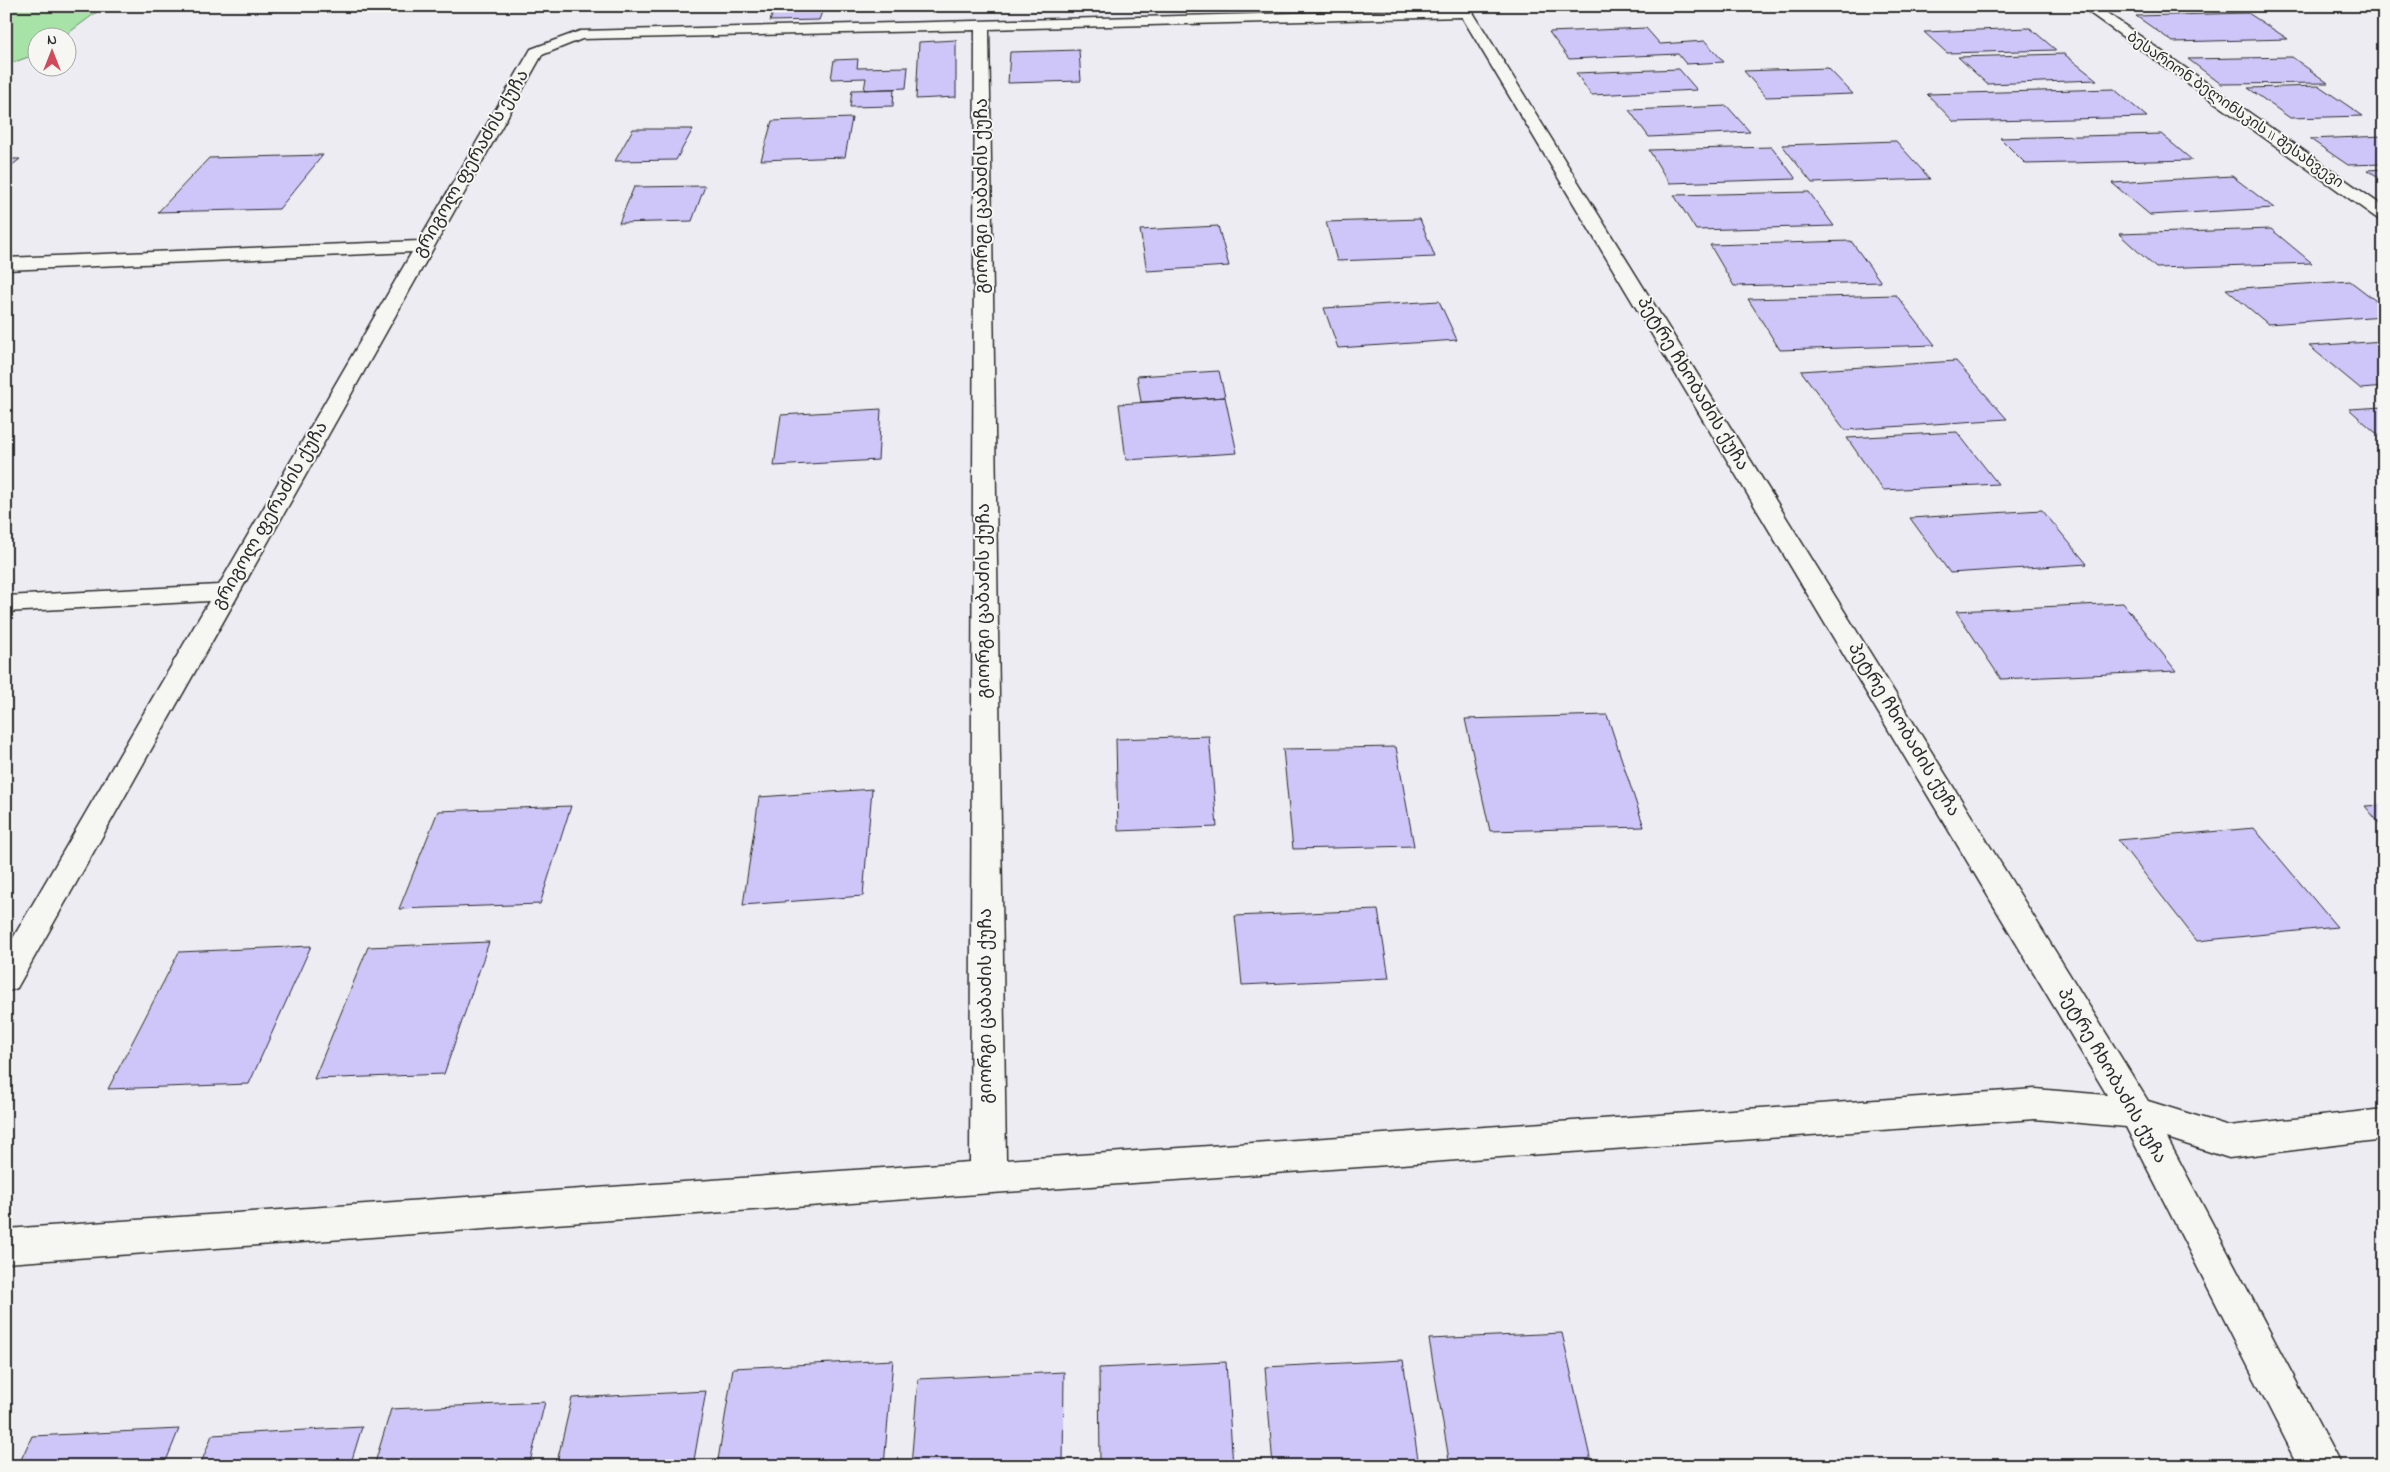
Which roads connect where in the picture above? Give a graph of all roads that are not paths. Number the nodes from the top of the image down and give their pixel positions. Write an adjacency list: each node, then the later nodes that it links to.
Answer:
1 (2087, 6): 4 (street, ბესარიონ ბელინსკის II შესახვევი)
2 (1464, 10): 3 (street); 10 (street, პეტრე ჩხობაძის ქუჩა)
3 (982, 25): 5 (street, გრიგოლ ფერაძის ქუჩა); 12 (street, გიორგი ცაბაძის ქუჩა)
4 (2384, 215)
5 (425, 246): 6 (street); 7 (street, გრიგოლ ფერაძის ქუჩა)
6 (6, 264)
7 (228, 592): 8 (street); 9 (street, გრიგოლ ფერაძის ქუჩა)
8 (6, 604)
9 (6, 979)
10 (2136, 1113): 11 (street); 12 (street); 14 (street, პეტრე ჩხობაძის ქუჩა)
11 (2384, 1124)
12 (988, 1177): 13 (street)
13 (6, 1246)
14 (2320, 1466)

